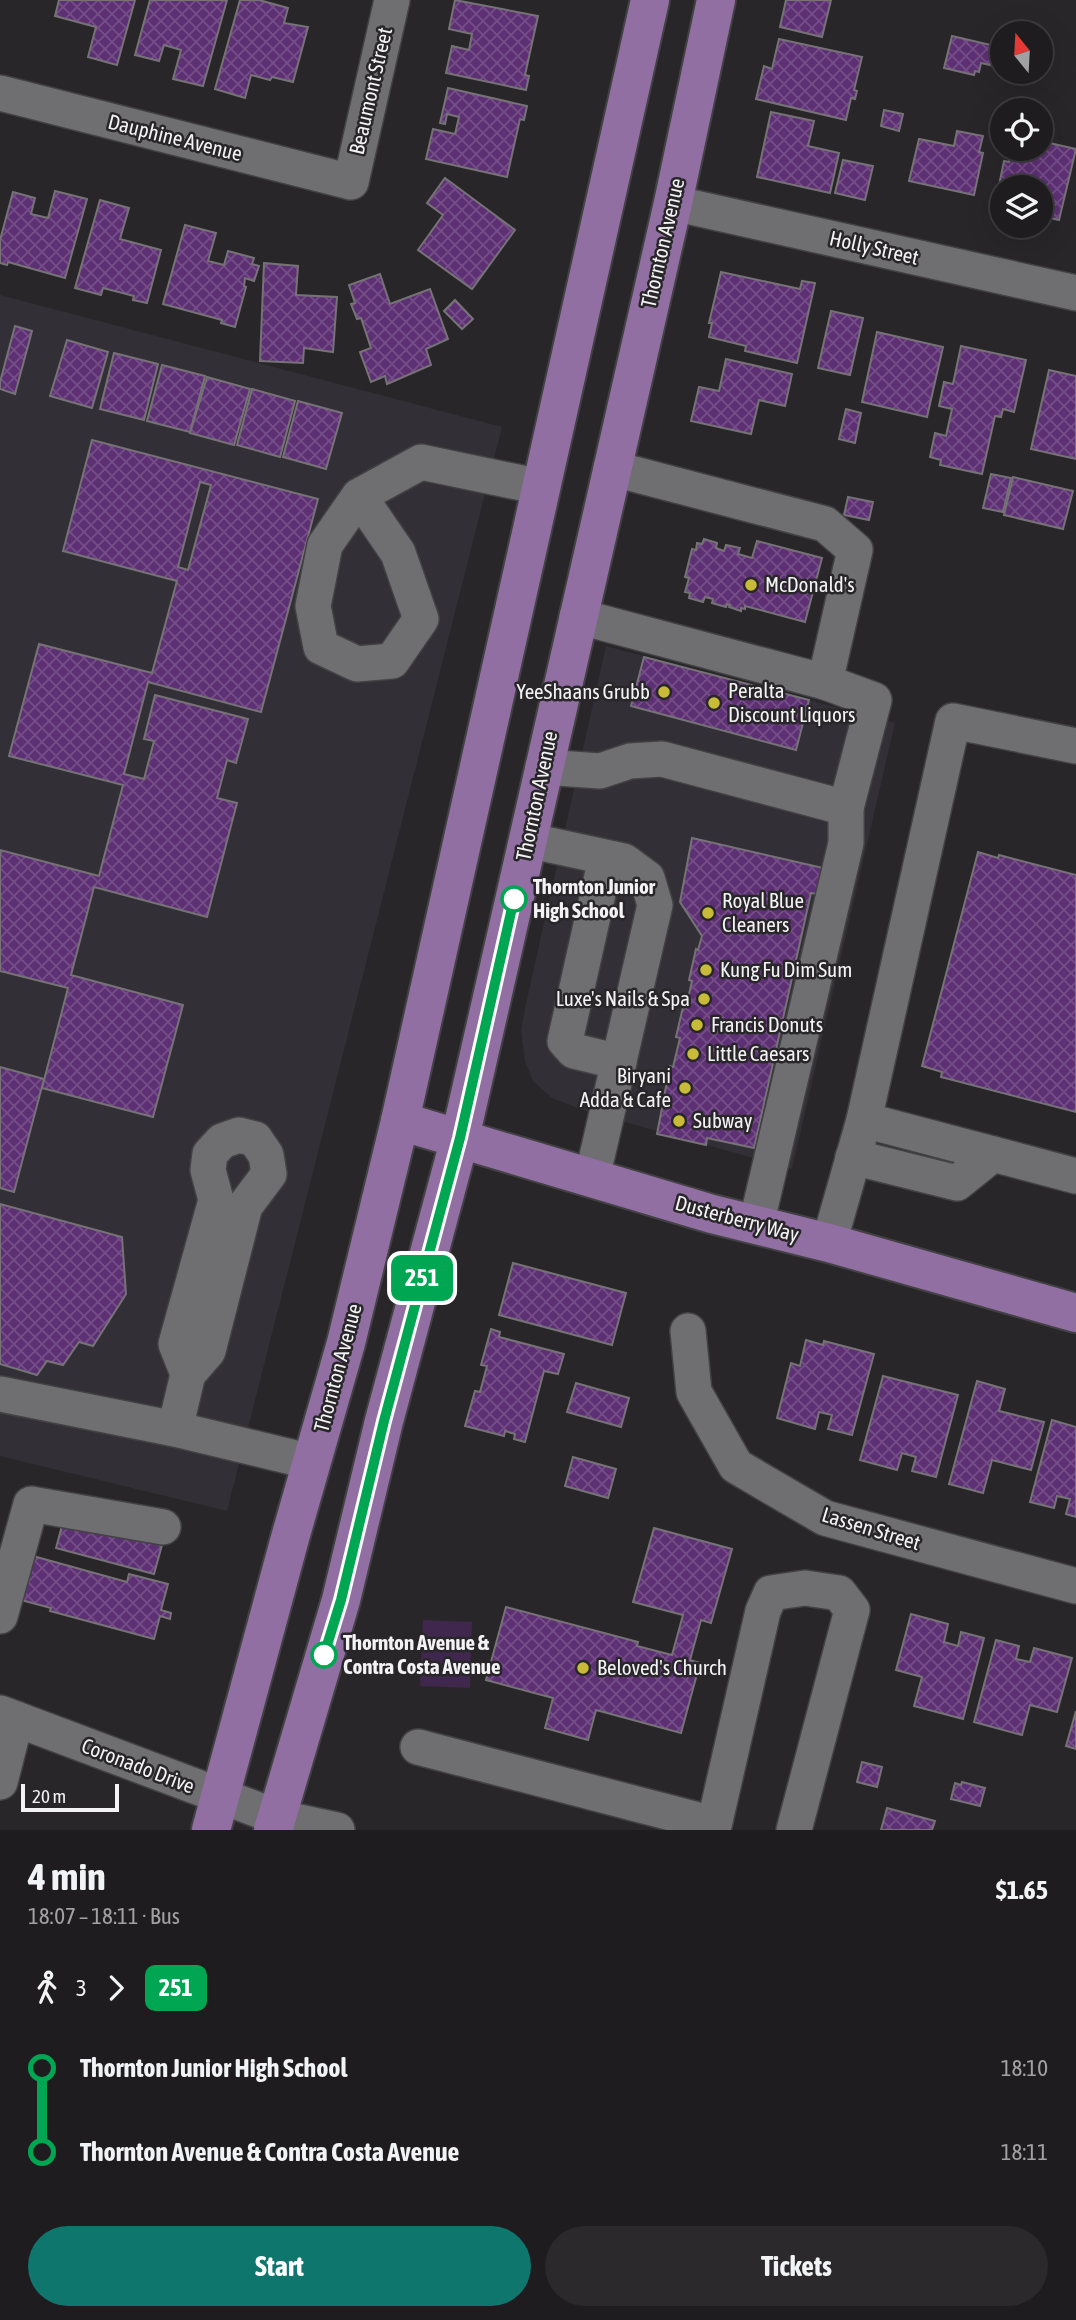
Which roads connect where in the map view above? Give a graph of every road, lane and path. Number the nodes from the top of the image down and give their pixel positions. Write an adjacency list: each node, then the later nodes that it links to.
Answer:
1 (392, 0): 5 (street, Beaumont Street)
2 (650, 0): 9 (main road, Thornton Avenue)
3 (716, 0): 6 (main road, Thornton Avenue)
4 (0, 93): 5 (street, Dauphine Avenue)
5 (351, 182)
6 (673, 203): 7 (street, Holly Street); 8 (main road, Thornton Avenue)
7 (1076, 293)
8 (611, 468): 11 (main road, Thornton Avenue); 12 (street)
9 (541, 486): 10 (street); 20 (main road, Thornton Avenue)
10 (359, 496)
11 (577, 616): 12 (street); 14 (main road, Thornton Avenue)
12 (825, 682): 15 (street)
13 (1076, 746): 19 (street)
14 (543, 767): 15 (street); 16 (main road, Thornton Avenue)
15 (846, 808): 26 (street)
16 (527, 840): 17 (street); 21 (main road, Thornton Avenue)
17 (606, 858): 18 (street); 18 (street)
18 (619, 1062): 25 (street)
19 (864, 1120): 22 (street); 23 (street)
20 (400, 1121): 21 (main road, Dusterberry Way); 33 (main road, Thornton Avenue)
21 (460, 1138): 25 (main road, Dusterberry Way); 41 (main road, Thornton Avenue)
22 (993, 1154): 23 (street); 24 (street)
23 (853, 1157): 27 (street)
24 (1076, 1176)
25 (592, 1178): 26 (main road, Dusterberry Way)
26 (755, 1225): 27 (main road, Dusterberry Way)
27 (829, 1243): 28 (main road, Dusterberry Way)
28 (1076, 1313)
29 (688, 1331): 35 (street, Lassen Street)
30 (188, 1374): 30 (street); 32 (street)
31 (0, 1394): 32 (street)
32 (175, 1429): 33 (street)
33 (312, 1462): 40 (main road, Thornton Avenue)
34 (163, 1527): 36 (street)
35 (1076, 1586)
36 (0, 1616)
37 (8, 1716): 39 (street); 40 (street, Coronado Drive)
38 (418, 1747): 43 (street)
39 (0, 1782)
40 (215, 1813): 41 (street, Coronado Drive)
41 (275, 1824): 42 (street, Coronado Drive)
42 (337, 1830)
43 (706, 1830)
44 (713, 1830): 45 (street)
45 (794, 1830)

